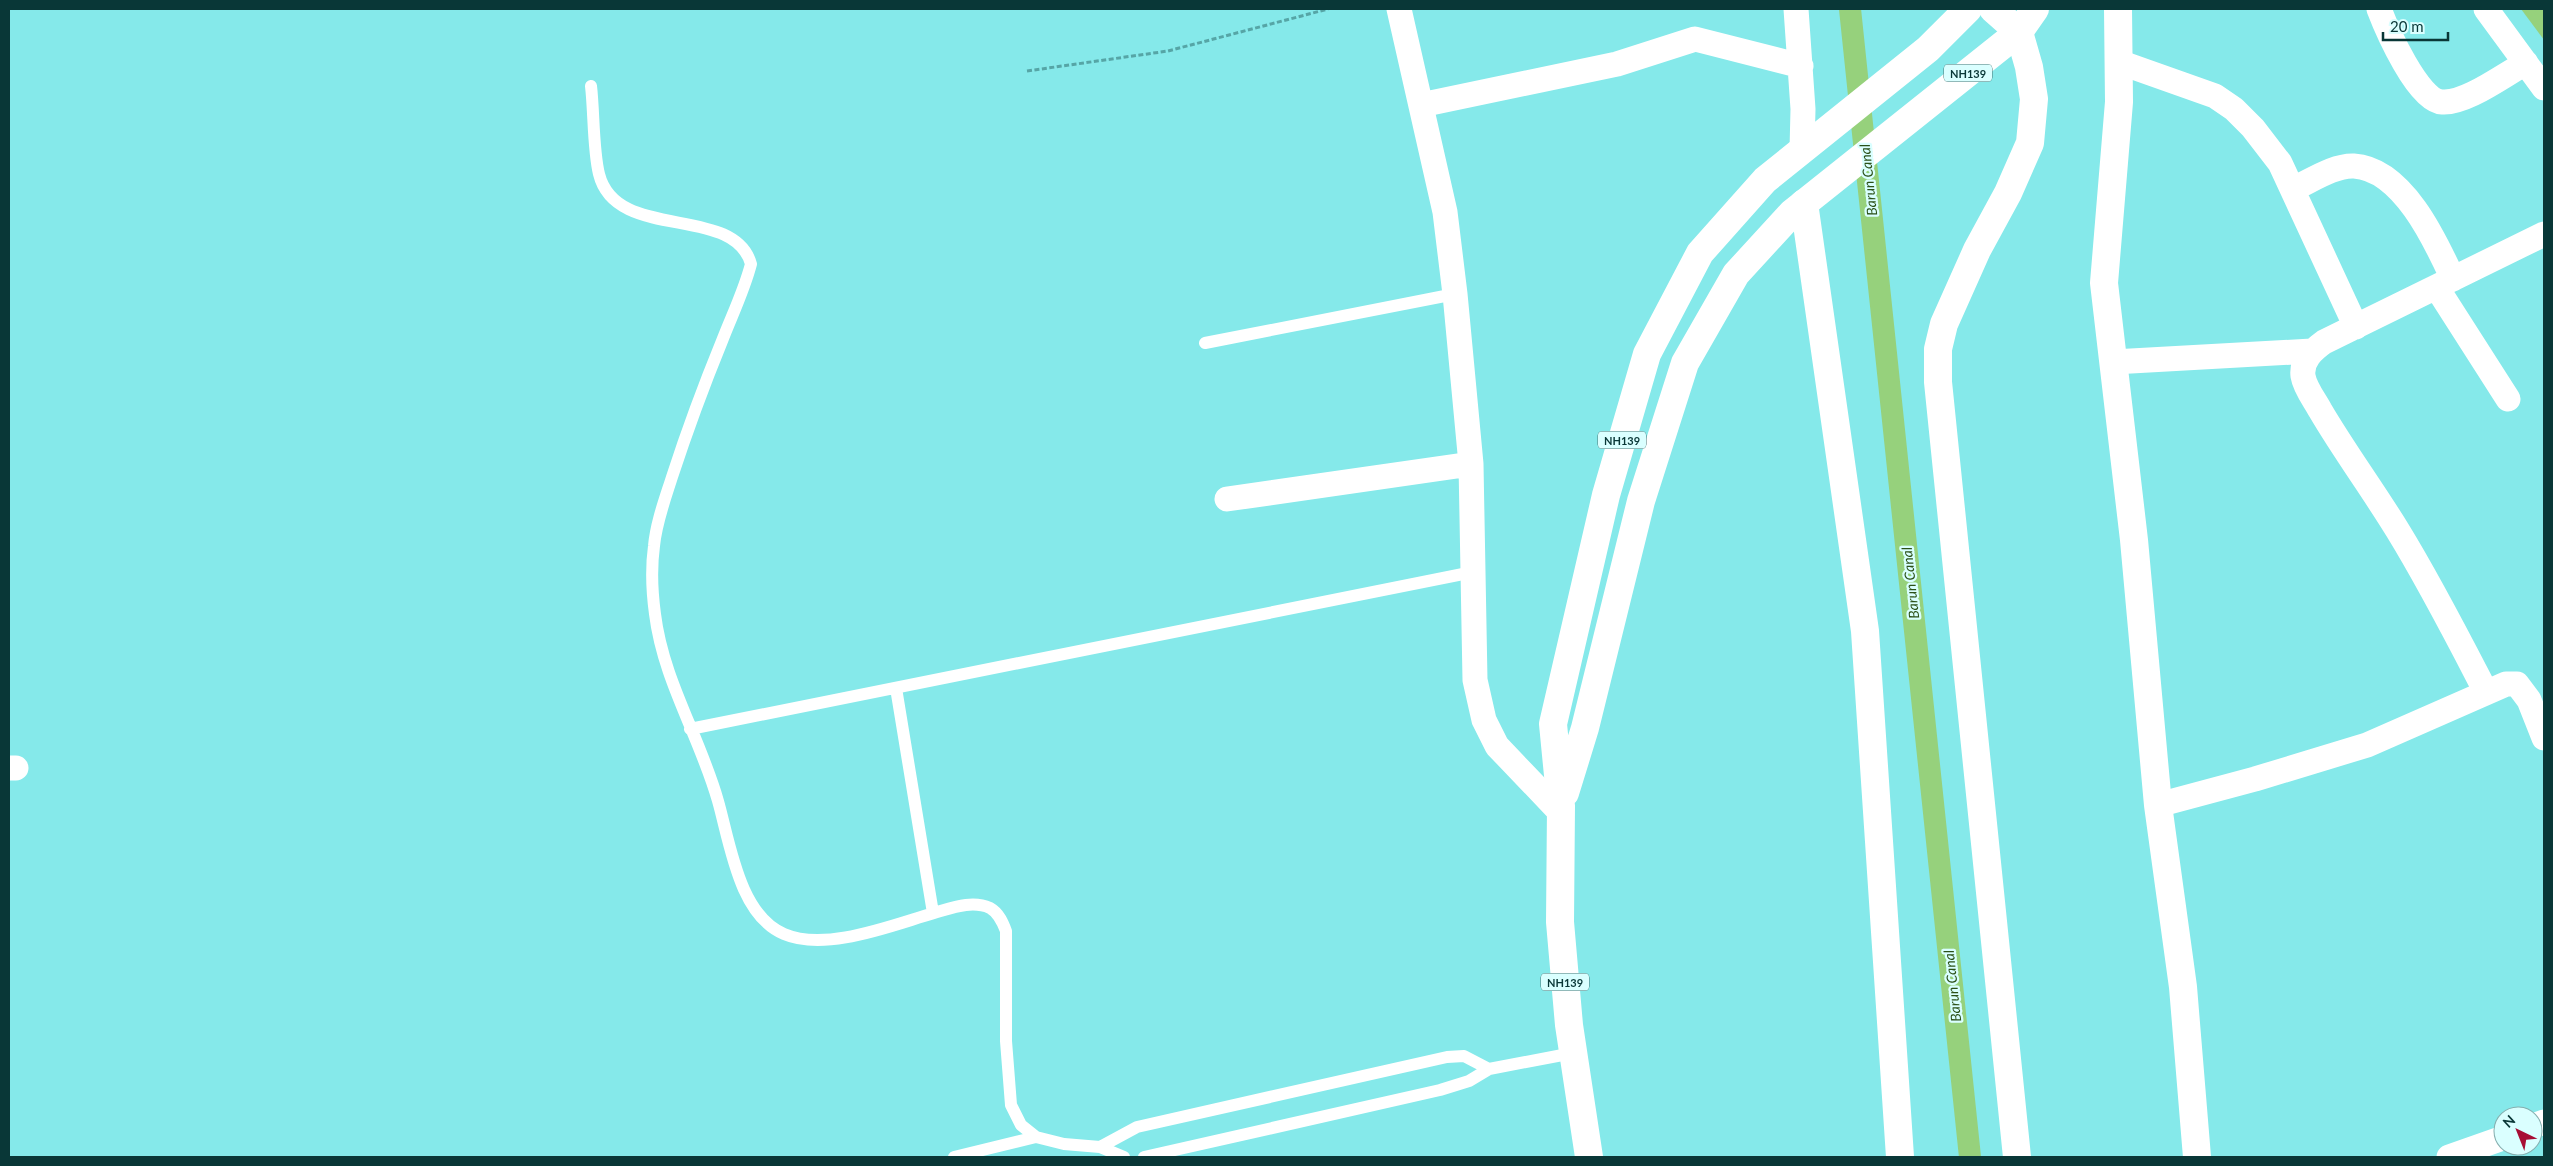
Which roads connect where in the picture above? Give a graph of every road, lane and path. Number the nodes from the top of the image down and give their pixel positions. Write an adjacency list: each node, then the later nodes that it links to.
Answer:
1 (1328, 9): 14 (path)
2 (1399, 9): 17 (street)
3 (1796, 9): 13 (street)
4 (1968, 9): 18 (main road, NH139)
5 (1993, 9): 10 (main road)
6 (2035, 9): 10 (main road, NH139)
7 (2118, 9): 11 (main road)
8 (2379, 9): 12 (street)
9 (2486, 9): 12 (street)
10 (2019, 32): 20 (main road, NH139); 49 (main road)
11 (2119, 62): 19 (street); 27 (main road)
12 (2526, 62): 16 (street)
13 (1801, 66): 17 (street); 18 (street)
14 (1027, 70)
15 (591, 86): 34 (lane)
16 (2544, 88)
17 (1421, 105): 23 (street)
18 (1802, 150): 37 (main road, NH139)
19 (2293, 189): 22 (street); 24 (street)
20 (1804, 203): 37 (main road, NH139); 48 (main road)
21 (2544, 235): 22 (street)
22 (2445, 284): 24 (street); 28 (street)
23 (1455, 294): 25 (lane); 29 (street)
24 (2356, 327): 26 (street)
25 (1205, 343)
26 (2312, 351): 27 (street); 33 (street)
27 (2113, 362): 36 (main road)
28 (2508, 398)
29 (1471, 464): 30 (street); 31 (street)
30 (1227, 499)
31 (1473, 572): 32 (lane); 37 (street)
32 (896, 688): 34 (lane); 38 (lane)
33 (2486, 692): 35 (street); 36 (street)
34 (690, 729): 38 (lane)
35 (2544, 738)
36 (2158, 805): 50 (main road)
37 (1561, 810): 39 (main road, NH139)
38 (933, 913): 41 (lane)
39 (1573, 1053): 40 (lane); 47 (main road, NH139)
40 (1489, 1069): 43 (lane); 46 (lane)
41 (1036, 1137): 43 (lane); 44 (lane)
42 (2493, 1142): 51 (street)
43 (1100, 1147): 45 (lane)
44 (954, 1157)
45 (1124, 1157)
46 (1144, 1157)
47 (1589, 1157)
48 (1900, 1157)
49 (2017, 1157)
50 (2197, 1157)
51 (2449, 1157)

